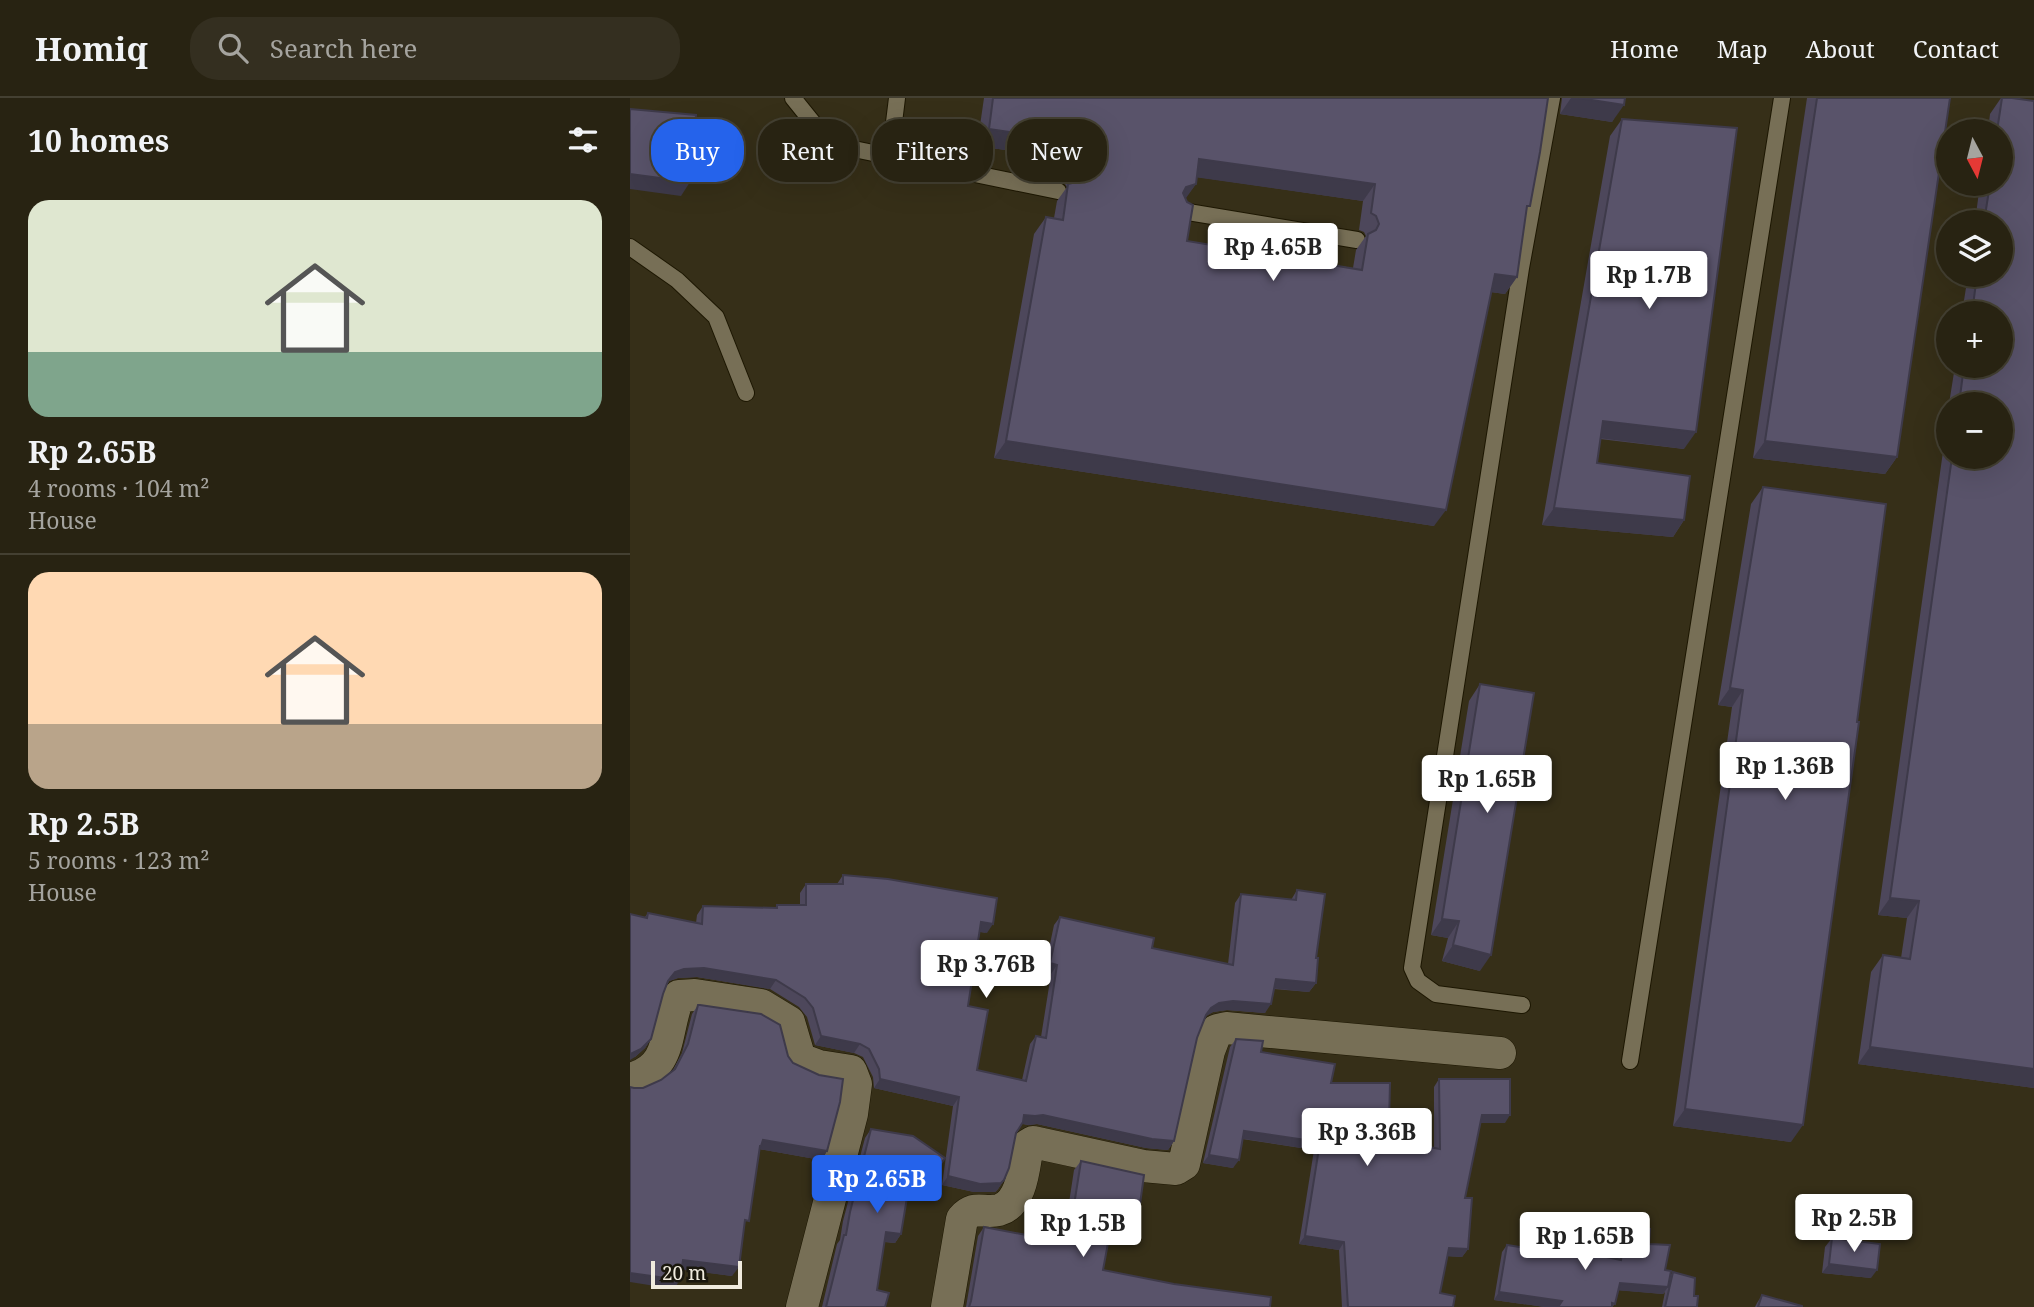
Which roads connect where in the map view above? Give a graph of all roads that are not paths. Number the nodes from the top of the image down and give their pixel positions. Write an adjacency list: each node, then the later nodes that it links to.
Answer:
1 (793, 98): 6 (lane)
2 (897, 98): 5 (lane)
3 (1552, 98): 13 (lane)
4 (1782, 98): 15 (lane)
5 (894, 119)
6 (872, 152)
7 (993, 177): 8 (lane)
8 (1058, 191)
9 (1182, 211): 10 (lane)
10 (1357, 240)
11 (630, 247): 12 (lane)
12 (746, 393)
13 (1522, 1005)
14 (1500, 1053): 18 (street)
15 (1630, 1061)
16 (630, 1079): 17 (street)
17 (802, 1307)
18 (947, 1307)

